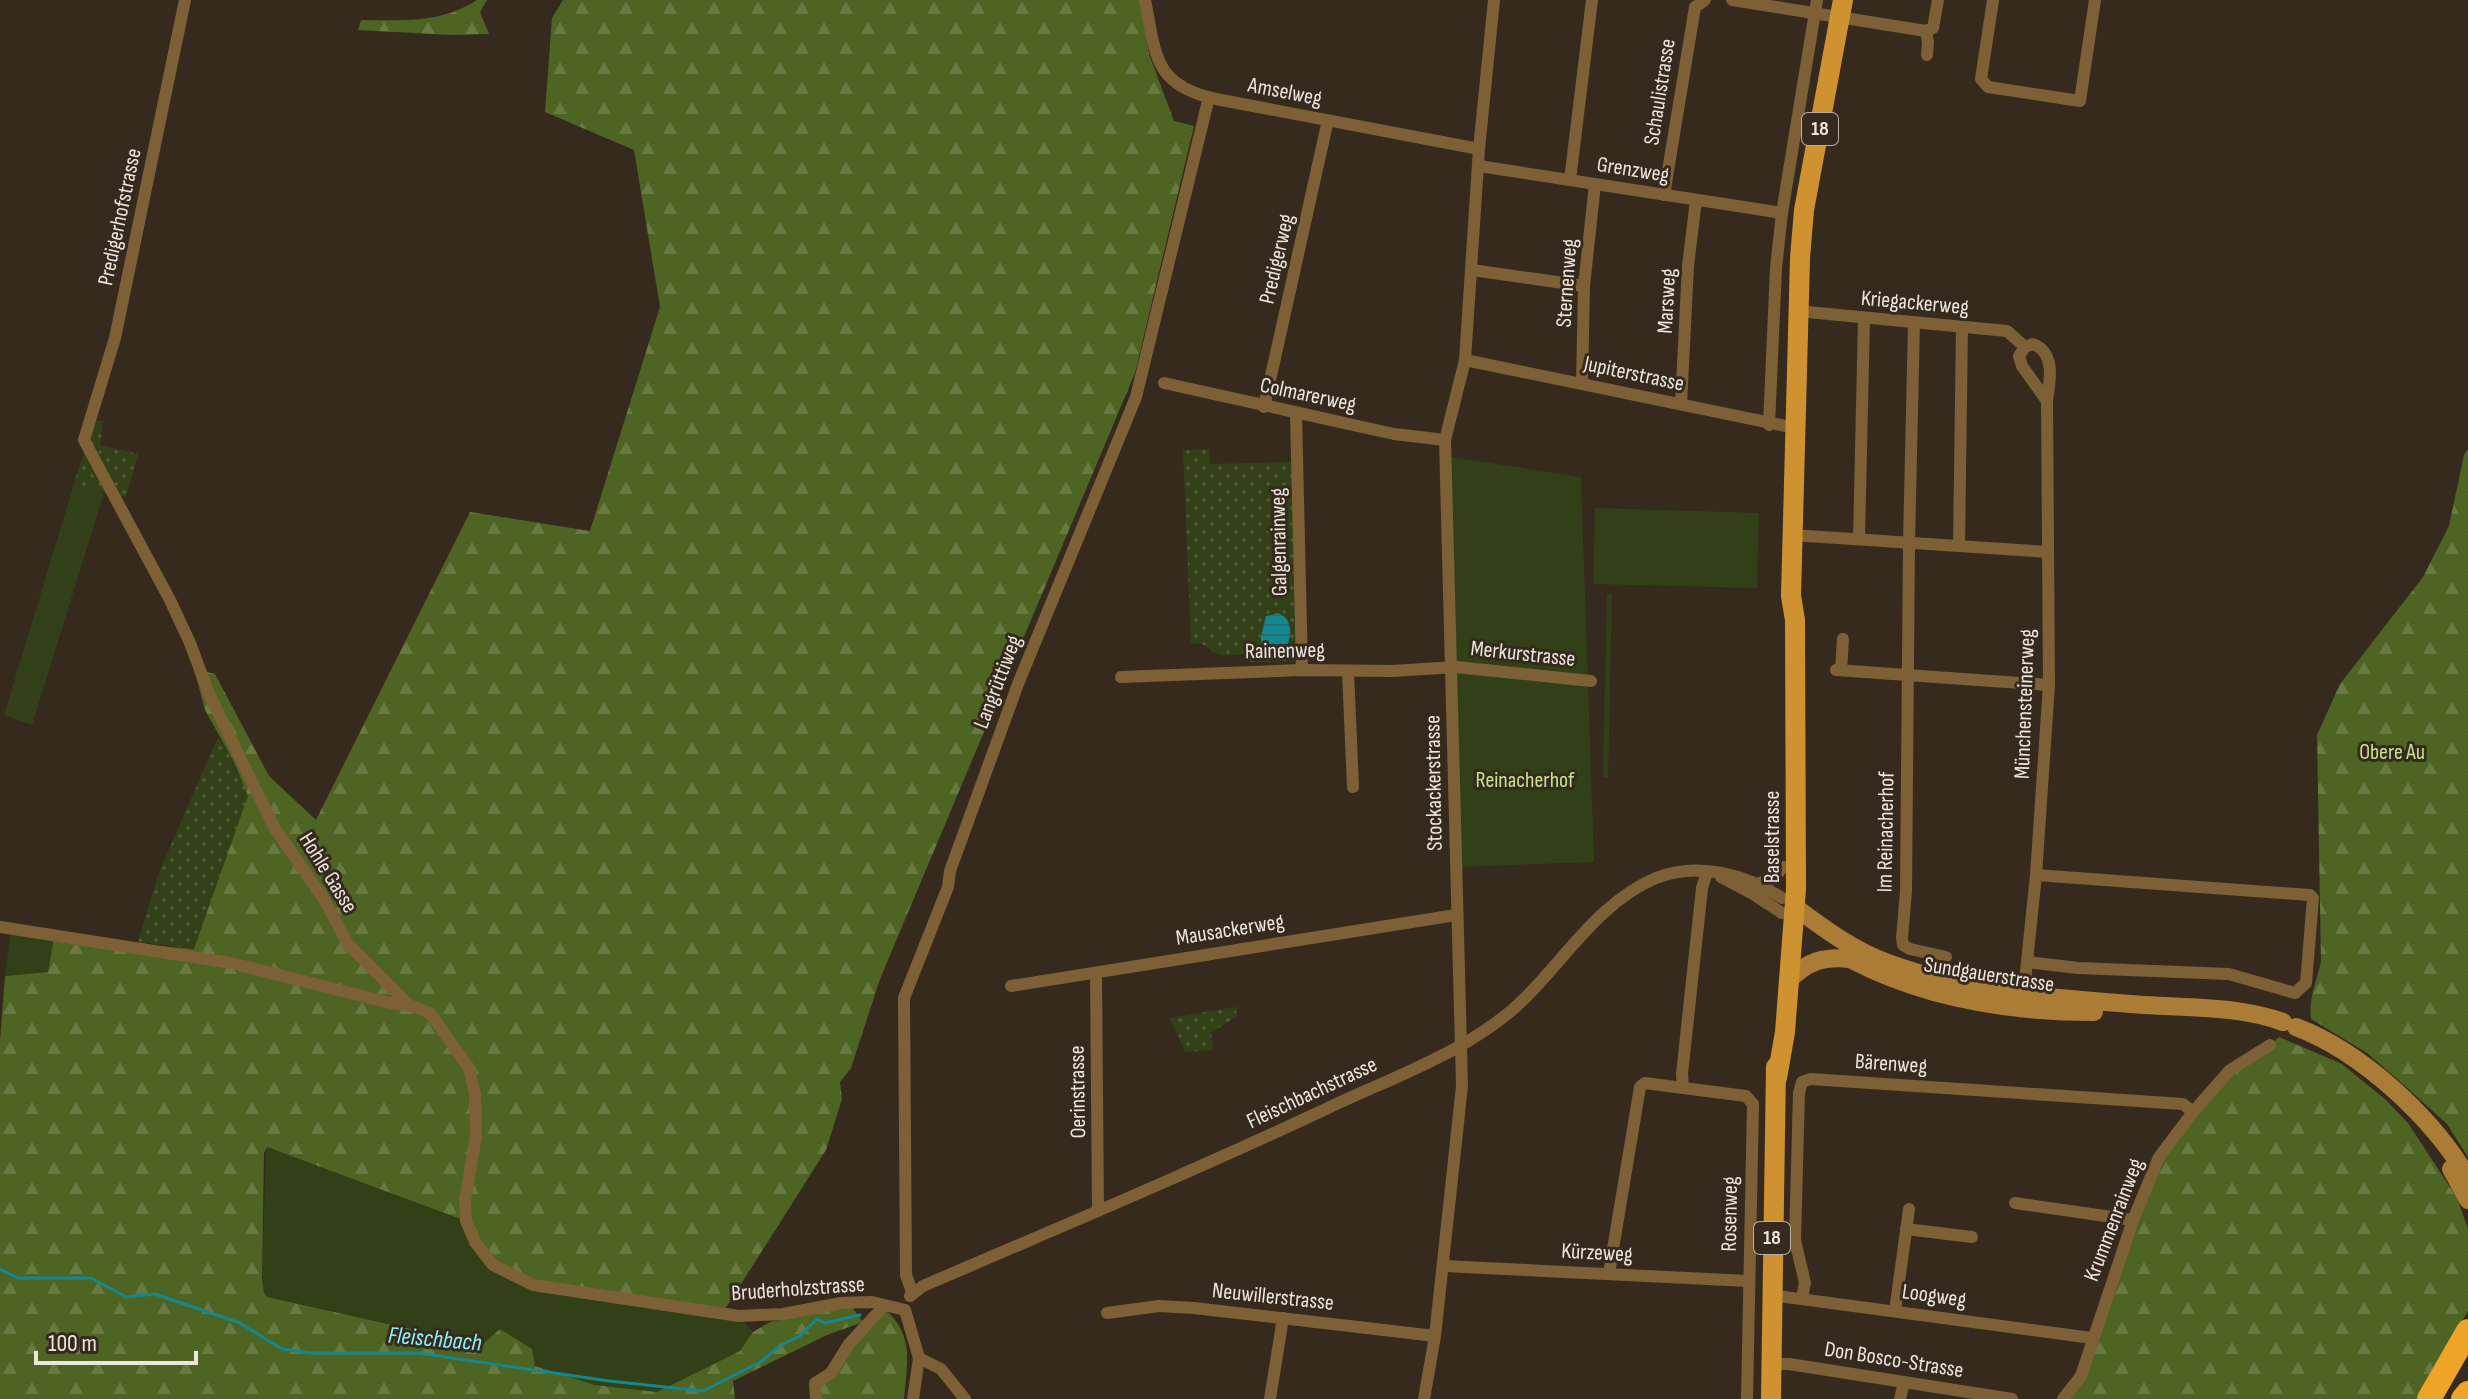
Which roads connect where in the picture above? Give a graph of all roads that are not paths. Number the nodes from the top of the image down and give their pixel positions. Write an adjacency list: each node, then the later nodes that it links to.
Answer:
1 (185, 0): 39 (street, Predigerhofstrasse)
2 (1145, 0): 14 (street, Amselweg)
3 (1494, 0): 16 (street, Stockackerstrasse)
4 (1592, 0): 18 (street)
5 (1705, 0): 20 (street, Schaulistrasse)
6 (1732, 0): 10 (street)
7 (1938, 0): 12 (street)
8 (1993, 0): 9 (street)
9 (2095, 0)
10 (1816, 6): 11 (street); 22 (street)
11 (1842, 8): 12 (street); 25 (main road, Baselstrasse / 18)
12 (1926, 31): 13 (street)
13 (1927, 55)
14 (1209, 97): 15 (street, Amselweg); 89 (street, Langrüttiweg)
15 (1328, 120): 16 (street, Amselweg); 35 (street, Predigerweg)
16 (1479, 149): 17 (street, Stockackerstrasse)
17 (1479, 166): 18 (street, Grenzweg); 23 (street, Stockackerstrasse)
18 (1570, 180): 19 (street, Grenzweg)
19 (1595, 184): 20 (street, Grenzweg); 24 (street, Sternenweg)
20 (1664, 195): 21 (street, Grenzweg)
21 (1696, 200): 22 (street, Grenzweg); 34 (street, Marsweg)
22 (1782, 213): 37 (street)
23 (1472, 270): 24 (street); 30 (street, Stockackerstrasse)
24 (1584, 286): 32 (street, Sternenweg)
25 (1797, 311): 26 (street, Kriegackerweg); 38 (main road, Baselstrasse / 18)
26 (1864, 319): 27 (street, Kriegackerweg); 42 (street)
27 (1914, 323): 28 (street, Kriegackerweg); 43 (street, Im Reinacherhof)
28 (1962, 327): 29 (street, Kriegackerweg); 44 (street)
29 (2025, 347): 33 (street); 33 (street, Münchensteinerweg)
30 (1465, 360): 32 (street, Jupiterstrasse); 40 (street, Stockackerstrasse)
31 (1164, 383): 35 (street, Colmarerweg)
32 (1582, 384): 34 (street, Jupiterstrasse)
33 (2047, 401): 45 (street, Münchensteinerweg)
34 (1681, 404): 37 (street, Jupiterstrasse)
35 (1264, 407): 36 (street, Colmarerweg)
36 (1296, 414): 40 (street, Colmarerweg); 49 (street, Galgenrainweg)
37 (1769, 425): 38 (street, Jupiterstrasse)
38 (1795, 428): 41 (main road, Baselstrasse / 18)
39 (84, 440): 70 (street, Hohle Gasse)
40 (1445, 440): 48 (street, Stockackerstrasse)
41 (1792, 535): 42 (street); 46 (main road, Baselstrasse / 18)
42 (1859, 539): 43 (street)
43 (1909, 543): 44 (street); 51 (street, Im Reinacherhof)
44 (1959, 546): 45 (street)
45 (2048, 552): 54 (street, Münchensteinerweg)
46 (1791, 596): 56 (main road, Baselstrasse / 18); 60 (main road, Baselstrasse / 18)
47 (1843, 639): 51 (street)
48 (1450, 667): 50 (street, Rainenweg); 53 (street, Merkurstrasse); 61 (street, Stockackerstrasse)
49 (1302, 670): 50 (street, Rainenweg); 52 (street, Rainenweg)
50 (1348, 671): 55 (street)
51 (1909, 675): 54 (street); 63 (street, Im Reinacherhof)
52 (1121, 677)
53 (1591, 681)
54 (2049, 685): 58 (street, Münchensteinerweg)
55 (1353, 787)
56 (1783, 867): 59 (street, Baselstrasse); 60 (main road, Baselstrasse / 18)
57 (1707, 872): 59 (street, Fleischbachstrasse); 60 (street, Fleischbachstrasse); 71 (street, Fleischbachstrasse); 74 (street)
58 (2036, 875): 65 (street, Münchensteinerweg); 65 (street)
59 (1759, 883): 60 (street, Fleischbachstrasse)
60 (1788, 910): 64 (main road, Sundgauerstrasse); 67 (main road, Baselstrasse / 18); 69 (main road, Sundgauerstrasse); 73 (main road, Baselstrasse / 18)
61 (1456, 915): 66 (street, Mausackerweg); 71 (street, Stockackerstrasse)
62 (0, 927): 70 (street)
63 (1946, 957)
64 (1851, 959): 67 (main road); 69 (main road, Sundgauerstrasse)
65 (2027, 962): 69 (street, Münchensteinerweg)
66 (1096, 973): 68 (street, Mausackerweg); 81 (street, Oerinstrasse)
67 (1788, 981): 73 (main road, Baselstrasse / 18)
68 (1011, 986)
69 (2023, 1000): 75 (main road, Sundgauerstrasse)
70 (409, 1005): 88 (street, Hohle Gasse)
71 (1462, 1045): 81 (street, Fleischbachstrasse); 85 (street, Stockackerstrasse)
72 (2270, 1045): 76 (street, Krummenrainweg)
73 (1777, 1078): 90 (main road, Baselstrasse / 18)
74 (1683, 1088): 86 (street, Rosenweg); 87 (street, Rosenweg)
75 (2393, 1090): 77 (main road, Sundgauerstrasse); 78 (main road, Sundgauerstrasse)
76 (2193, 1112): 82 (street, Krummenrainweg); 91 (street, Bärenweg)
77 (2468, 1178)
78 (2468, 1200)
79 (2015, 1203): 82 (street)
80 (1909, 1209): 83 (street)
81 (1098, 1211): 89 (street, Fleischbachstrasse)
82 (2133, 1220): 99 (street, Krummenrainweg)
83 (1906, 1229): 84 (street); 94 (street)
84 (1972, 1237)
85 (1444, 1266): 86 (street, Kürzeweg); 98 (street, Stockackerstrasse)
86 (1609, 1273): 87 (street, Kürzeweg)
87 (1748, 1281): 109 (street, Rosenweg)
88 (533, 1285): 92 (street, Bruderholzstrasse)
89 (912, 1292): 93 (street)
90 (1771, 1295): 91 (street, Loogweg); 101 (main road, Baselstrasse / 18)
91 (1802, 1298): 94 (street, Loogweg)
92 (884, 1306): 93 (street, Bruderholzstrasse); 104 (street)
93 (905, 1310): 100 (street)
94 (1895, 1311): 99 (street, Loogweg)
95 (1107, 1313): 96 (street, Neuwillerstrasse)
96 (1283, 1318): 98 (street, Neuwillerstrasse); 107 (street)
97 (2468, 1331): 114 (highway)
98 (1435, 1336): 108 (street, Stockackerstrasse)
99 (2092, 1338): 113 (street, Krummenrainweg)
100 (919, 1358): 105 (street); 106 (street)
101 (1770, 1364): 102 (street, Don Bosco-Strasse); 110 (main road, Baselstrasse / 18)
102 (1904, 1382): 111 (street); 112 (street, Don Bosco-Strasse)
103 (2468, 1393): 115 (highway)
104 (816, 1399)
105 (913, 1399)
106 (965, 1399)
107 (1270, 1399)
108 (1424, 1399)
109 (1747, 1399)
110 (1771, 1399)
111 (1900, 1399)
112 (2012, 1399)
113 (2063, 1399)
114 (2429, 1399)
115 (2463, 1399)

